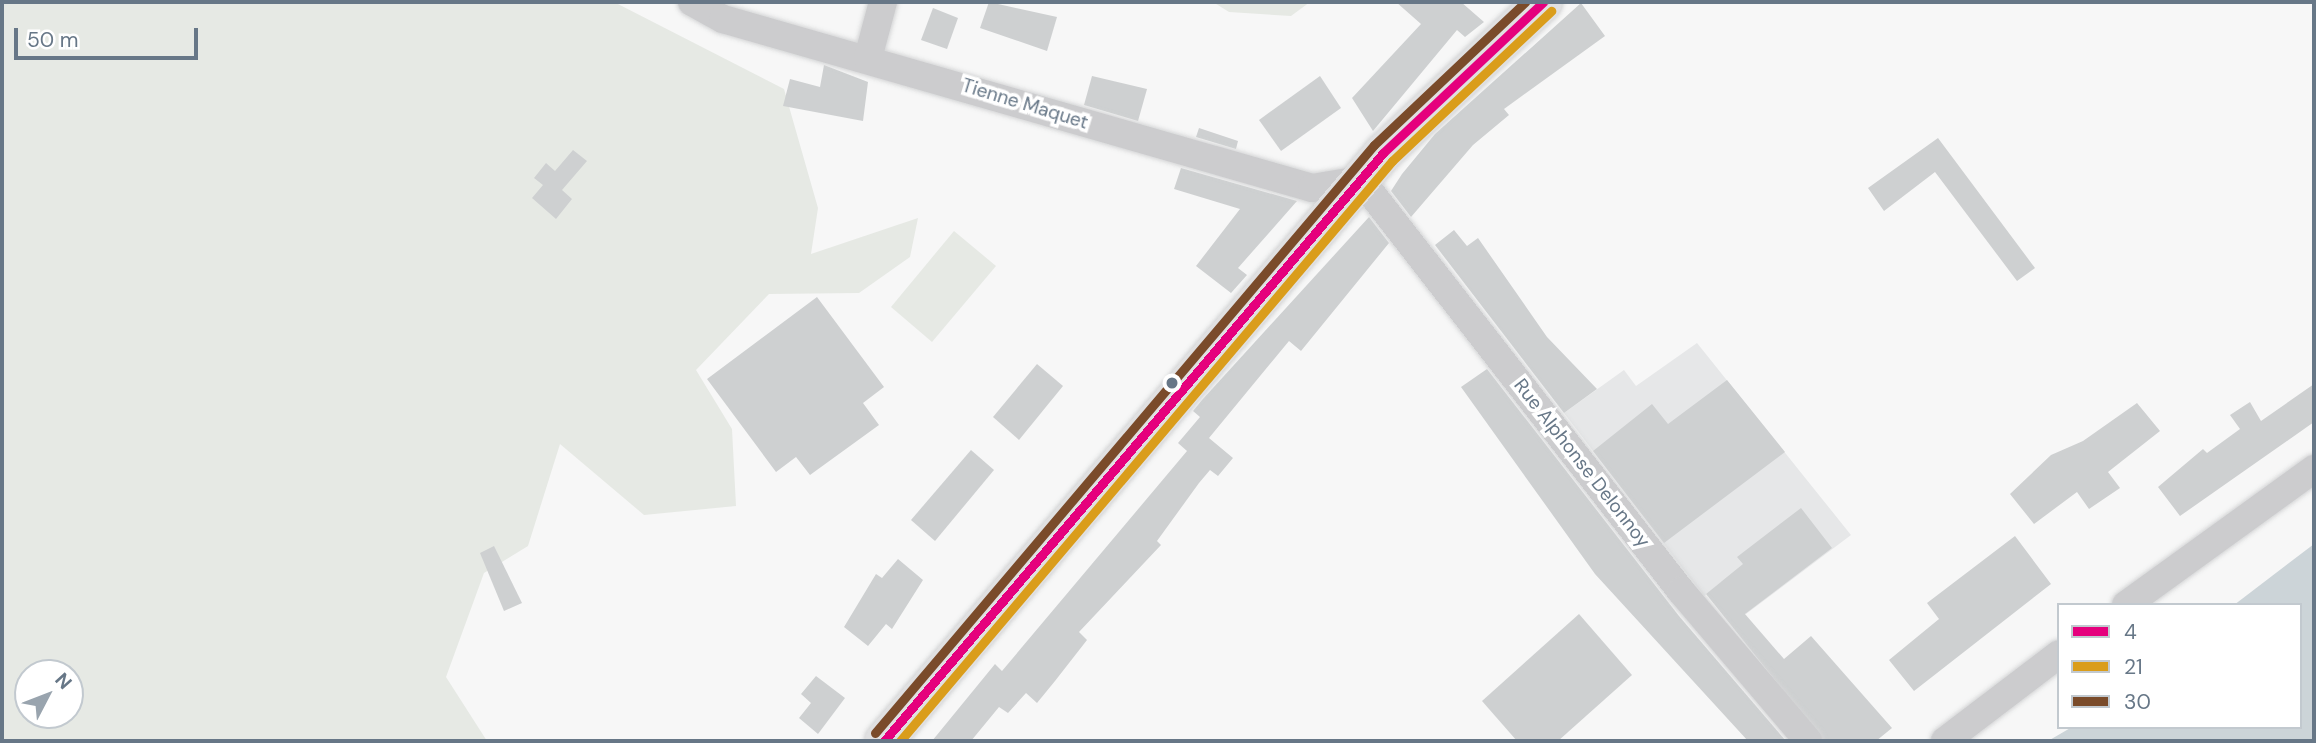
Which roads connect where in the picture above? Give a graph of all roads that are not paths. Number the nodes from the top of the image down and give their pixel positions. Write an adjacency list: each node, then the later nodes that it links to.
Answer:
1 (692, 2): 4 (street, Tienne Maquet)
2 (883, 2): 4 (street)
3 (1543, 2): 5 (main road)
4 (868, 58): 5 (street, Tienne Maquet)
5 (1361, 180): 9 (main road); 10 (street, Rue Alphonse Delonnoy)
6 (2314, 469): 7 (street)
7 (2129, 603)
8 (2057, 655): 11 (street)
9 (884, 741)
10 (1808, 741)
11 (1945, 741)

